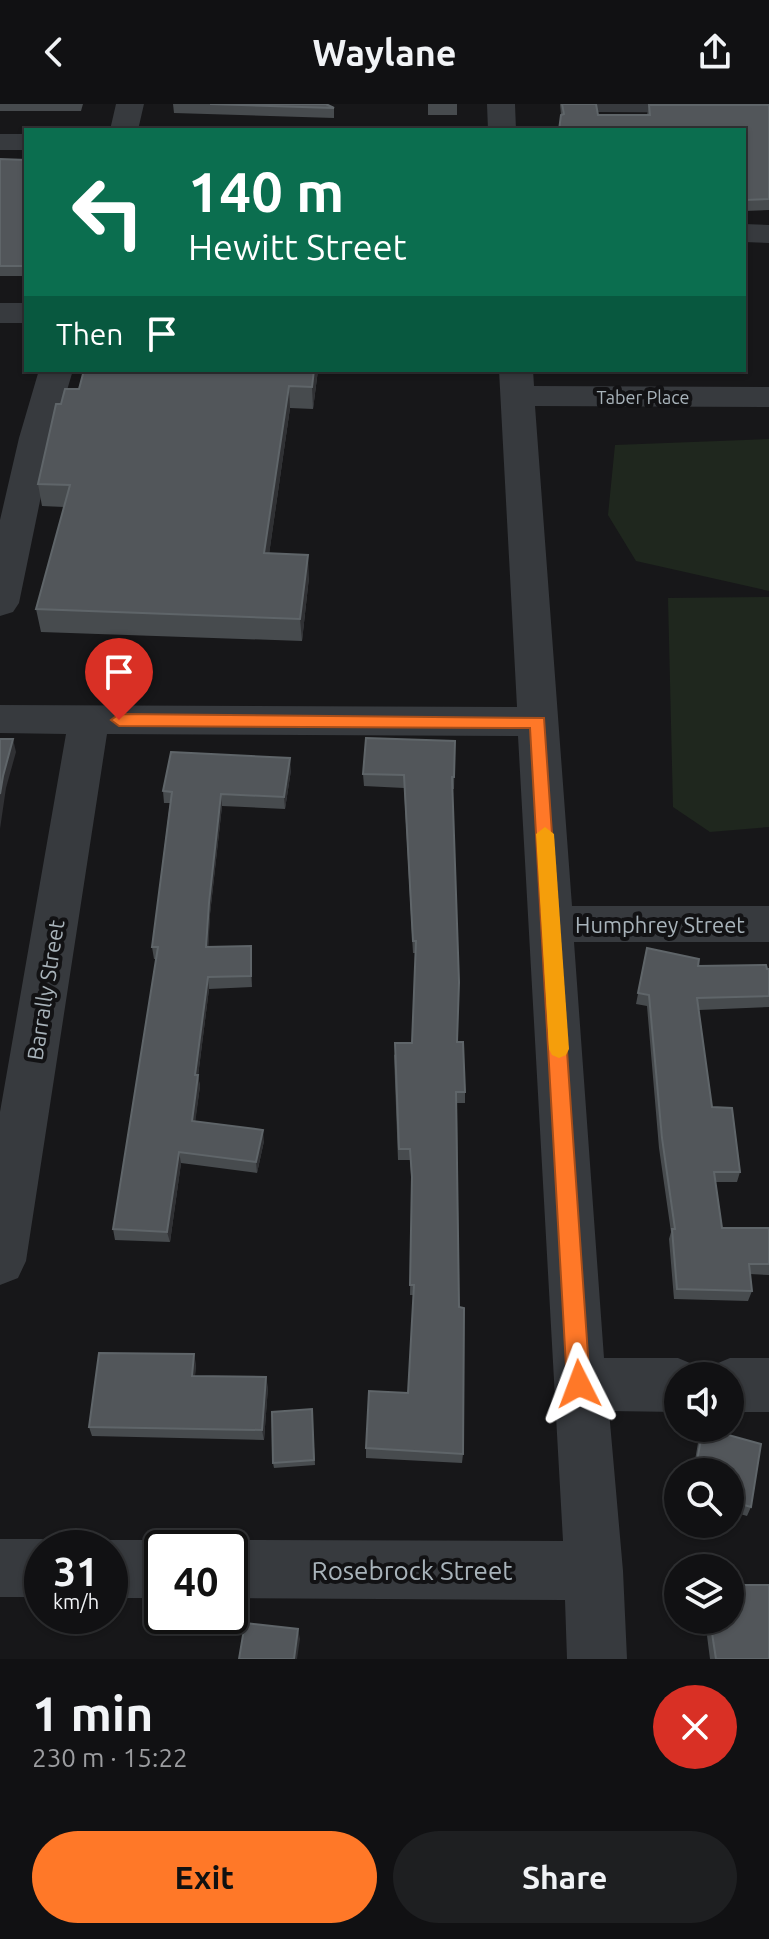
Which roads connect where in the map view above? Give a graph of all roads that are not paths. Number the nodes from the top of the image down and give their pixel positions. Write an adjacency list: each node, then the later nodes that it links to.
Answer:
1 (130, 104): 5 (street)
2 (501, 104): 6 (street)
3 (597, 104): 4 (street)
4 (769, 105)
5 (124, 128)
6 (502, 128)
7 (0, 142): 8 (street)
8 (24, 142)
9 (746, 233): 10 (street)
10 (769, 234)
11 (0, 313): 12 (street)
12 (24, 313)
13 (55, 372): 16 (street)
14 (517, 383): 15 (street, Taber Place); 19 (street)
15 (769, 397)
16 (0, 603)
17 (0, 719): 18 (street)
18 (89, 720): 19 (street); 22 (street, Barrally Street)
19 (538, 722): 20 (street)
20 (551, 924): 21 (street, Humphrey Street); 23 (street)
21 (769, 924)
22 (0, 1261)
23 (579, 1384): 24 (street); 30 (street)
24 (664, 1385)
25 (744, 1385): 26 (street)
26 (769, 1385)
27 (0, 1568): 28 (street)
28 (24, 1568)
29 (248, 1569): 30 (street, Rosebrock Street)
30 (594, 1571): 31 (street)
31 (597, 1659)

